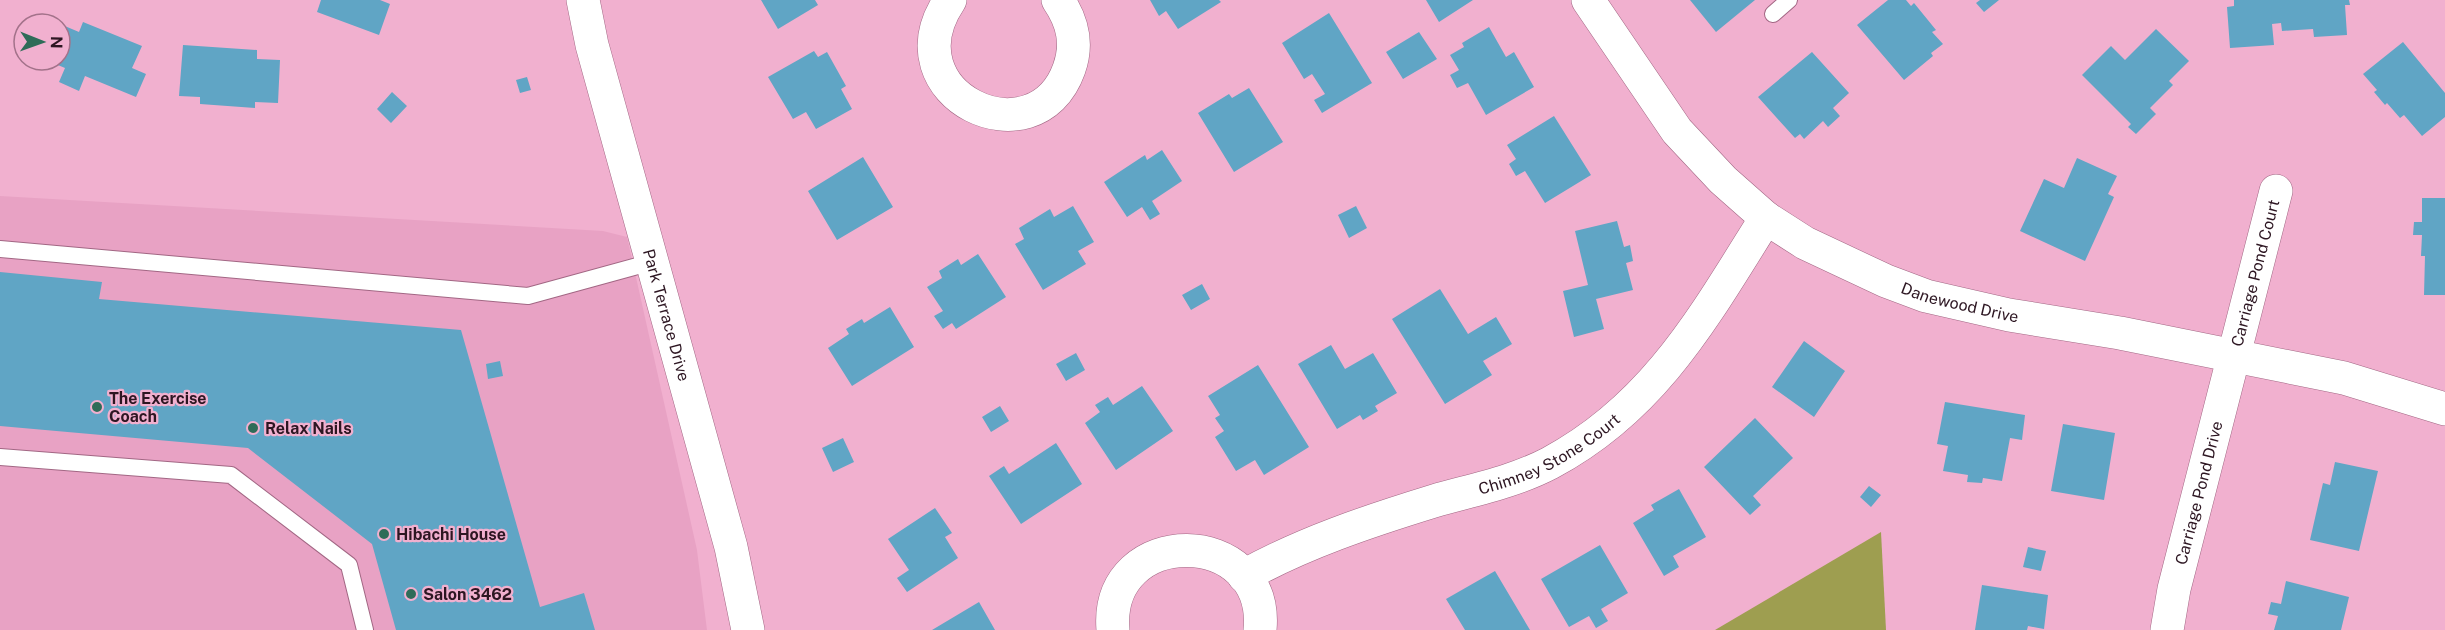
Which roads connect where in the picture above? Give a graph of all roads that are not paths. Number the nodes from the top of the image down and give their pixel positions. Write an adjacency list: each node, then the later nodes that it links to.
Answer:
1 (583, 0): 10 (street, Park Terrace Drive)
2 (950, 0): 3 (street)
3 (1059, 0)
4 (1588, 0): 8 (street, Danewood Drive)
5 (1789, 0): 6 (lane)
6 (1773, 14)
7 (2276, 191): 11 (street, Carriage Pond Court)
8 (1766, 218): 11 (street, Danewood Drive); 14 (street, Chimney Stone Court)
9 (0, 249): 10 (lane)
10 (652, 262): 16 (street, Park Terrace Drive)
11 (2234, 356): 12 (street, Danewood Drive); 19 (street, Carriage Pond Drive)
12 (2445, 409)
13 (0, 457): 15 (lane)
14 (1244, 576): 17 (street); 18 (street)
15 (365, 630)
16 (748, 630)
17 (1113, 630)
18 (1260, 630)
19 (2167, 630)

